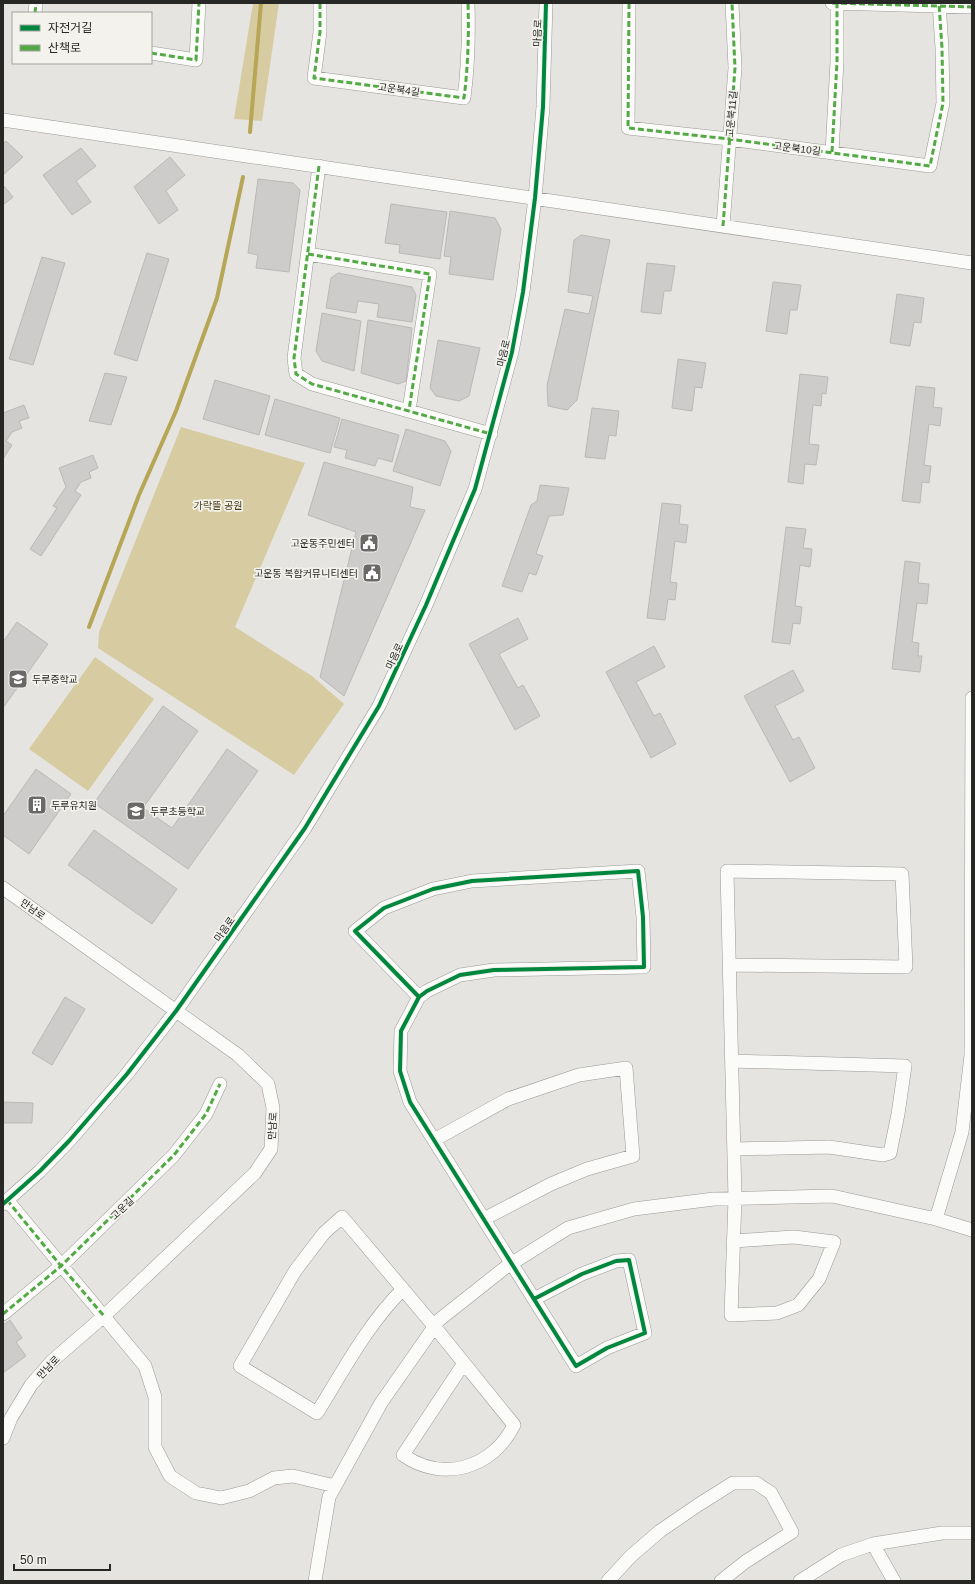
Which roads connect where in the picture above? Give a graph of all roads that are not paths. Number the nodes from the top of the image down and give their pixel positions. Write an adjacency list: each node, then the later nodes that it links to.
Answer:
1 (199, 3): 11 (street)
2 (320, 3): 3 (street, 고운북4길)
3 (468, 3)
4 (546, 3): 16 (street, 마음로)
5 (629, 3): 13 (street, 고운북10길)
6 (732, 3): 13 (street, 고운북11길)
7 (832, 3): 8 (street)
8 (837, 3): 9 (street); 14 (street)
9 (939, 5): 10 (street); 14 (street, 고운북10길)
10 (972, 7)
11 (152, 53)
12 (3, 120): 15 (street)
13 (729, 139): 14 (street, 고운북10길); 17 (street, 고운북11길)
14 (832, 152)
15 (319, 166): 16 (street); 18 (street)
16 (535, 198): 17 (street); 21 (street, 마음로)
17 (723, 226): 19 (street)
18 (308, 254): 20 (street); 20 (street)
19 (972, 263)
20 (409, 410): 21 (street)
21 (491, 434): 26 (street, 마음로)
22 (972, 698): 33 (street)
23 (3, 888): 26 (street, 만남로)
24 (730, 965): 24 (street); 27 (street)
25 (419, 997): 25 (street); 29 (street)
26 (176, 1011): 32 (street, 마음로); 42 (street, 만남로)
27 (732, 1061): 30 (street); 30 (street)
28 (220, 1084): 38 (street, 고운길)
29 (434, 1140): 34 (street); 34 (street)
30 (734, 1149): 31 (street)
31 (735, 1198): 33 (street); 36 (street); 37 (street)
32 (5, 1202): 38 (street)
33 (936, 1219): 35 (street)
34 (484, 1220): 37 (street)
35 (972, 1230)
36 (733, 1241): 36 (street)
37 (511, 1263): 40 (street); 43 (street)
38 (61, 1266): 41 (street, 고운길); 42 (street)
39 (403, 1289): 39 (street); 43 (street)
40 (534, 1299): 40 (street)
41 (3, 1314)
42 (104, 1316): 45 (street, 만남로); 46 (street)
43 (434, 1326): 44 (street); 46 (street)
44 (464, 1363): 44 (street)
45 (3, 1438)
46 (335, 1486): 49 (street)
47 (972, 1533): 48 (street)
48 (873, 1544): 52 (street); 53 (street)
49 (316, 1581)
50 (608, 1581): 51 (street)
51 (721, 1581)
52 (800, 1581)
53 (894, 1581)

